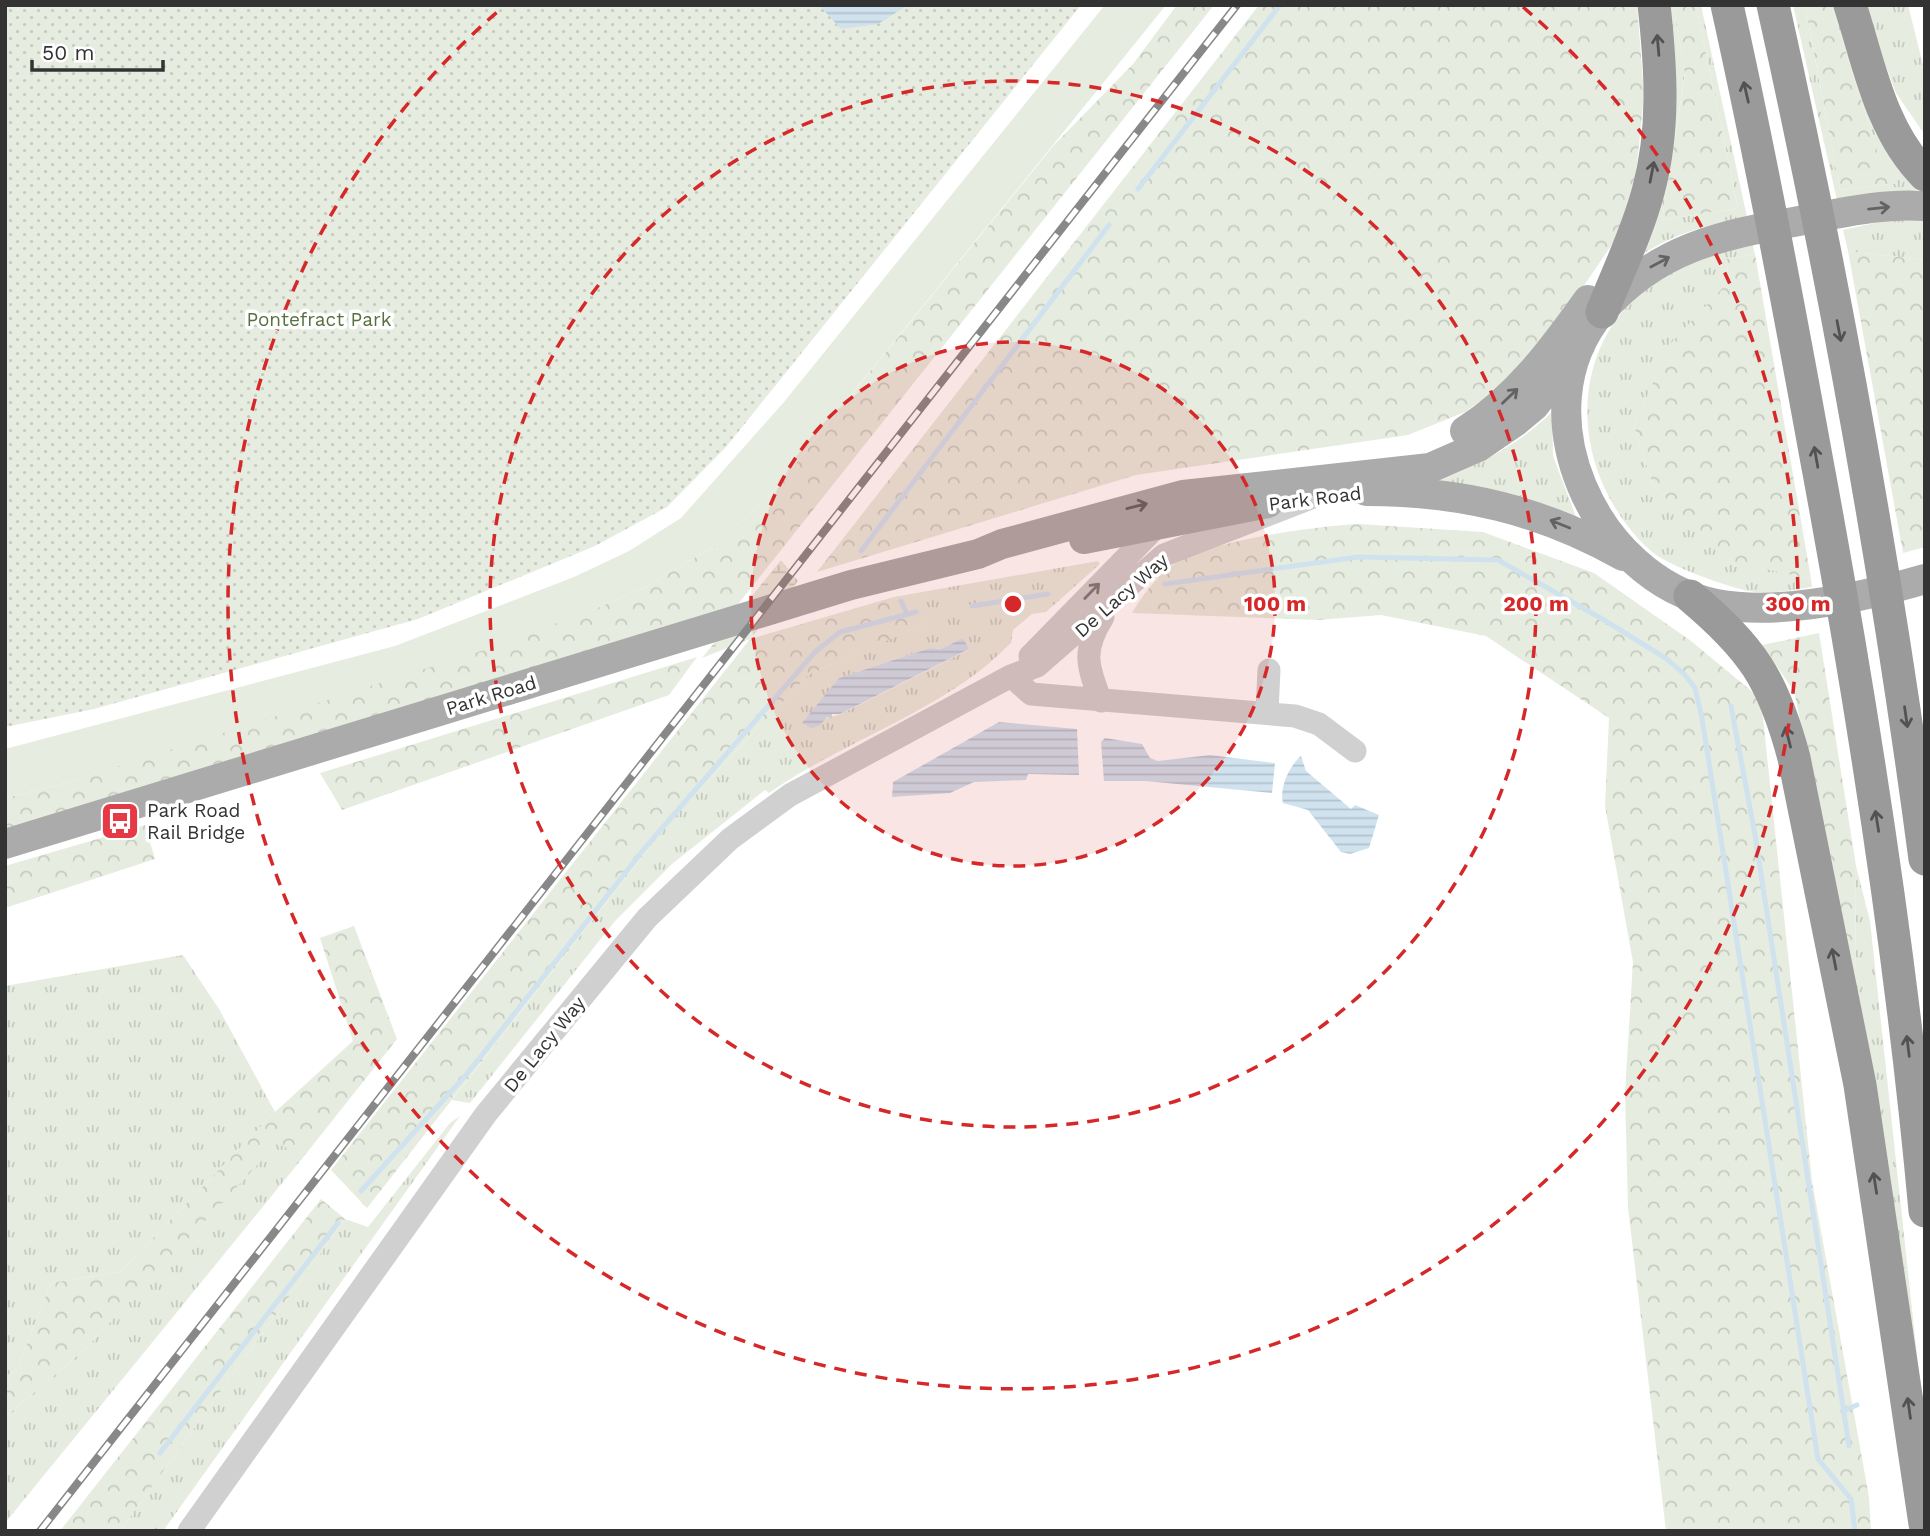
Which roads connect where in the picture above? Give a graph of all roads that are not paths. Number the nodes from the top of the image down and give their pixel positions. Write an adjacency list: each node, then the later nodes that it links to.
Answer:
1 (1654, 5): 9 (highway, one-way to 1)
2 (1727, 5): 28 (highway, one-way to 2)
3 (1773, 5): 27 (highway, one-way to 27)
4 (1850, 5): 5 (highway)
5 (1870, 66): 6 (highway); 7 (highway)
6 (1925, 141)
7 (1925, 175)
8 (1925, 206): 10 (main road, one-way to 8)
9 (1633, 238): 10 (highway); 12 (main road, one-way to 9)
10 (1602, 312): 11 (main road)
11 (1580, 346): 12 (main road, Park Road); 17 (main road)
12 (1359, 482): 13 (main road, Park Road); 14 (main road, Park Road); 17 (main road, Park Road, one-way to 12)
13 (1184, 495): 15 (street, De Lacy Way); 16 (main road, Park Road, one-way to 13)
14 (1316, 496): 15 (main road, Park Road); 20 (street, De Lacy Way)
15 (1160, 524): 16 (main road, Park Road); 22 (street, De Lacy Way, one-way to 15)
16 (978, 554): 26 (main road, Park Road)
17 (1642, 566): 19 (main road)
18 (1925, 579): 19 (main road)
19 (1689, 596): 29 (highway, one-way to 19)
20 (1110, 605): 22 (street, De Lacy Way); 23 (street)
21 (1269, 670): 24 (street)
22 (1011, 676): 23 (street); 30 (street, De Lacy Way)
23 (1101, 701): 24 (street)
24 (1267, 711): 25 (street)
25 (1355, 751)
26 (5, 844)
27 (1925, 859)
28 (1925, 1211)
29 (1925, 1524)
30 (189, 1531)

